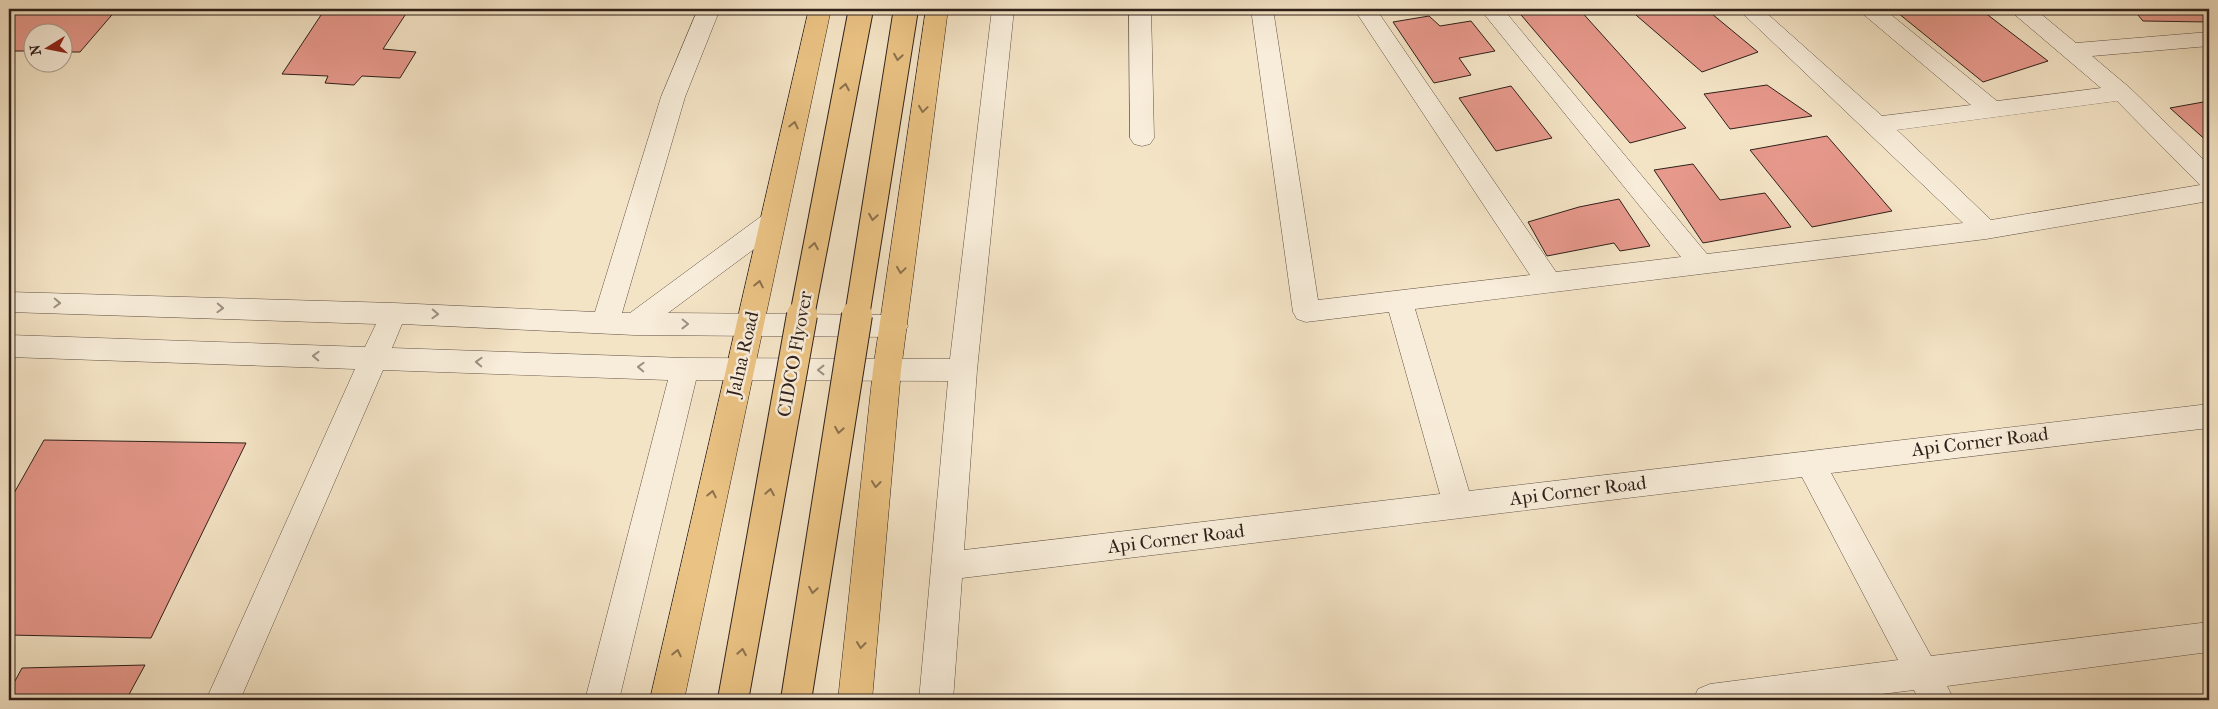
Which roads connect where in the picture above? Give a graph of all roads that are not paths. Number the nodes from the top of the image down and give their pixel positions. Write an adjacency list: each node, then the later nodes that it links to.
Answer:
1 (709, 9): 29 (street)
2 (820, 9): 22 (main road, Jalna Road, one-way to 2)
3 (861, 9): 48 (main road, CIDCO Flyover, one-way to 3, bridge)
4 (906, 9): 49 (main road, one-way to 49, bridge)
5 (936, 9): 32 (main road, one-way to 32)
6 (1003, 9): 38 (street)
7 (1140, 9): 19 (street)
8 (1262, 9): 26 (street)
9 (1365, 9): 25 (street)
10 (1491, 9): 24 (street)
11 (1749, 9): 18 (street)
12 (1871, 9): 17 (street)
13 (2022, 9): 15 (street)
14 (2209, 39): 15 (street)
15 (2074, 50): 16 (street)
16 (2122, 93): 17 (street); 20 (street)
17 (1993, 111): 18 (street)
18 (1877, 125): 23 (street)
19 (1142, 138)
20 (2209, 178)
21 (2209, 192): 23 (street)
22 (772, 222): 30 (street); 31 (main road, Jalna Road, one-way to 22)
23 (1986, 230): 24 (street)
24 (1701, 264): 25 (street)
25 (1549, 282): 26 (street)
26 (1399, 300): 41 (street)
27 (9, 302): 28 (street, one-way to 28)
28 (394, 313): 29 (street, one-way to 29); 34 (street)
29 (605, 323): 30 (street)
30 (634, 324): 31 (street, one-way to 31)
31 (750, 325): 32 (street); 36 (main road, Jalna Road)
32 (894, 326): 37 (main road)
33 (9, 346): 34 (street, one-way to 33)
34 (374, 358): 35 (street, one-way to 34); 45 (street)
35 (686, 369): 36 (street); 46 (street)
36 (739, 370): 37 (street, one-way to 36); 47 (main road, Jalna Road, one-way to 36)
37 (887, 370): 38 (street); 50 (main road, one-way to 50)
38 (963, 370): 42 (street)
39 (2209, 416): 40 (street, Api Corner Road)
40 (1809, 462): 41 (street, Api Corner Road); 44 (street)
41 (1458, 505): 42 (street, Api Corner Road)
42 (946, 566): 51 (street)
43 (2209, 637): 44 (street)
44 (1930, 687): 52 (street)
45 (223, 700)
46 (602, 700)
47 (667, 700)
48 (733, 700)
49 (796, 700)
50 (855, 700)
51 (936, 700)
52 (1710, 700)

